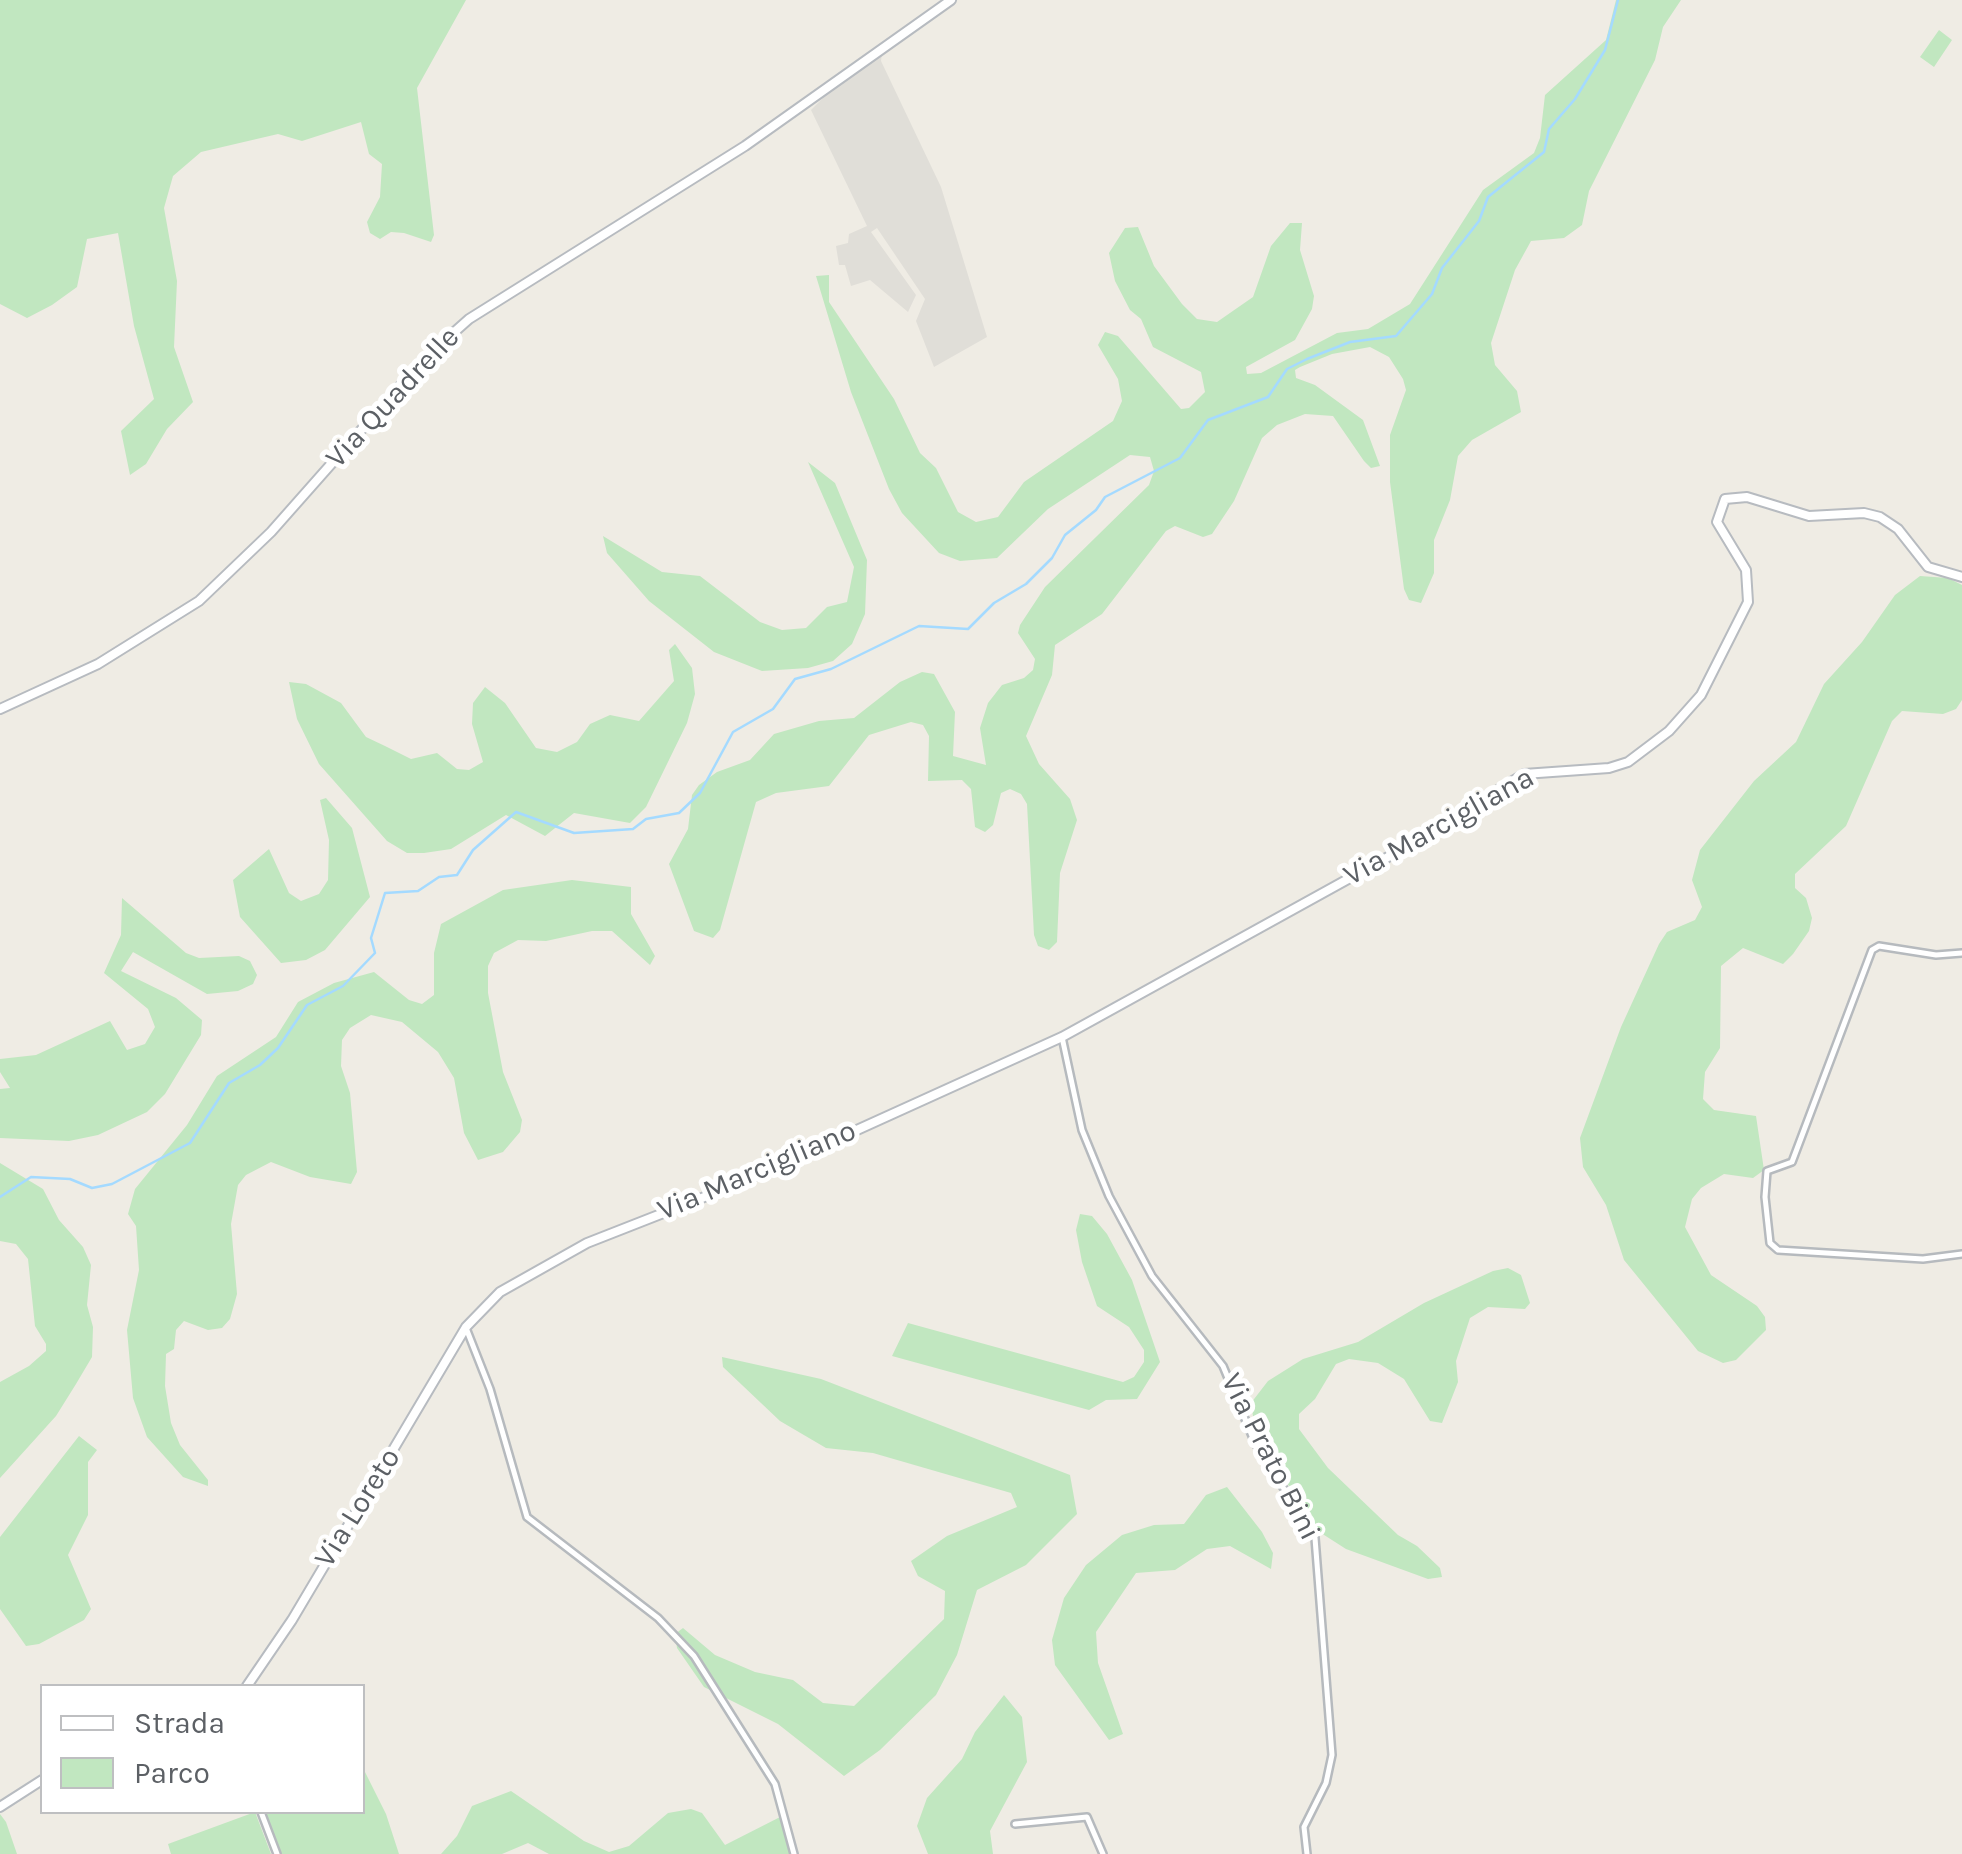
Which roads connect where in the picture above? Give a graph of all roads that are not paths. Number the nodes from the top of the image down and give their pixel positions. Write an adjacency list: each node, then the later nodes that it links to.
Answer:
1 (951, 0): 3 (street, Via Quadrelle)
2 (1962, 577): 5 (street, Via Marcigliana)
3 (0, 710)
4 (1962, 953): 6 (street)
5 (1062, 1036): 7 (street, Via Marcigliano); 16 (street, Via Prato Bini)
6 (1962, 1254)
7 (466, 1327): 8 (street, Via Loreto); 14 (street)
8 (248, 1684)
9 (40, 1781): 10 (street)
10 (0, 1807)
11 (262, 1814): 13 (street)
12 (1015, 1824): 15 (street)
13 (278, 1854)
14 (794, 1854)
15 (1103, 1854)
16 (1308, 1854)

